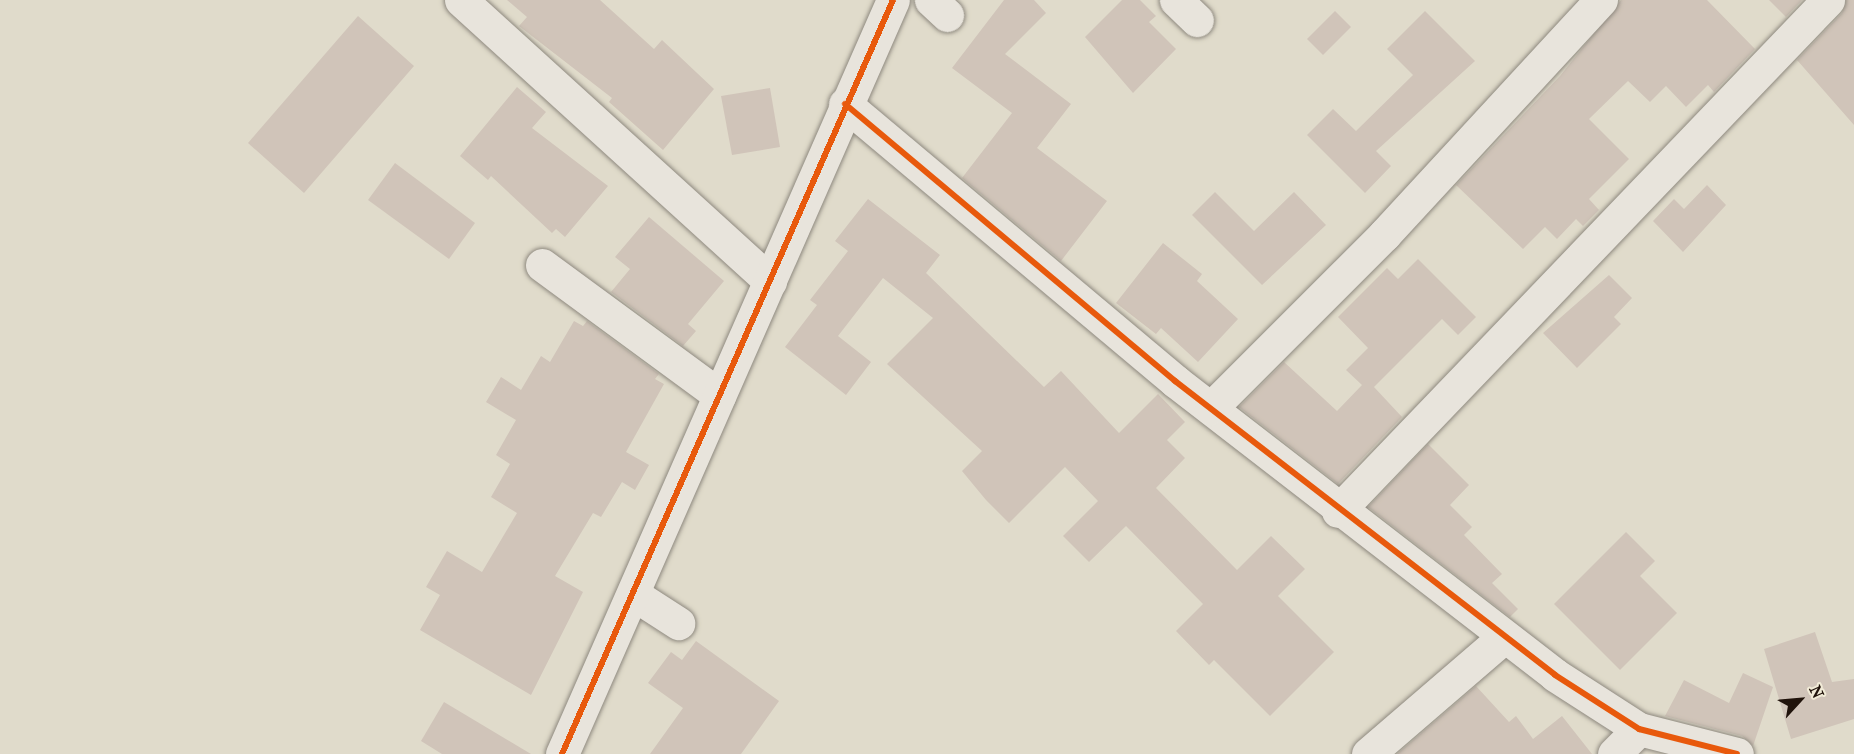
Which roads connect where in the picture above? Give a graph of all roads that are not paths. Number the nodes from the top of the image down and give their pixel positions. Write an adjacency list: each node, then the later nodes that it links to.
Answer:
1 (461, 0): 7 (street)
2 (893, 0): 5 (street)
3 (1601, 0): 9 (street)
4 (1828, 0): 10 (street)
5 (845, 104): 7 (street); 9 (street)
6 (542, 265): 8 (street)
7 (770, 281): 8 (street)
8 (718, 395): 11 (street)
9 (1211, 408): 10 (street)
10 (1338, 511): 13 (street)
11 (633, 594): 12 (street); 15 (street)
12 (678, 623)
13 (1504, 637): 14 (street); 16 (street)
14 (1639, 729): 17 (street); 18 (street)
15 (562, 754)
16 (1368, 754)
17 (1614, 754)
18 (1737, 754)

